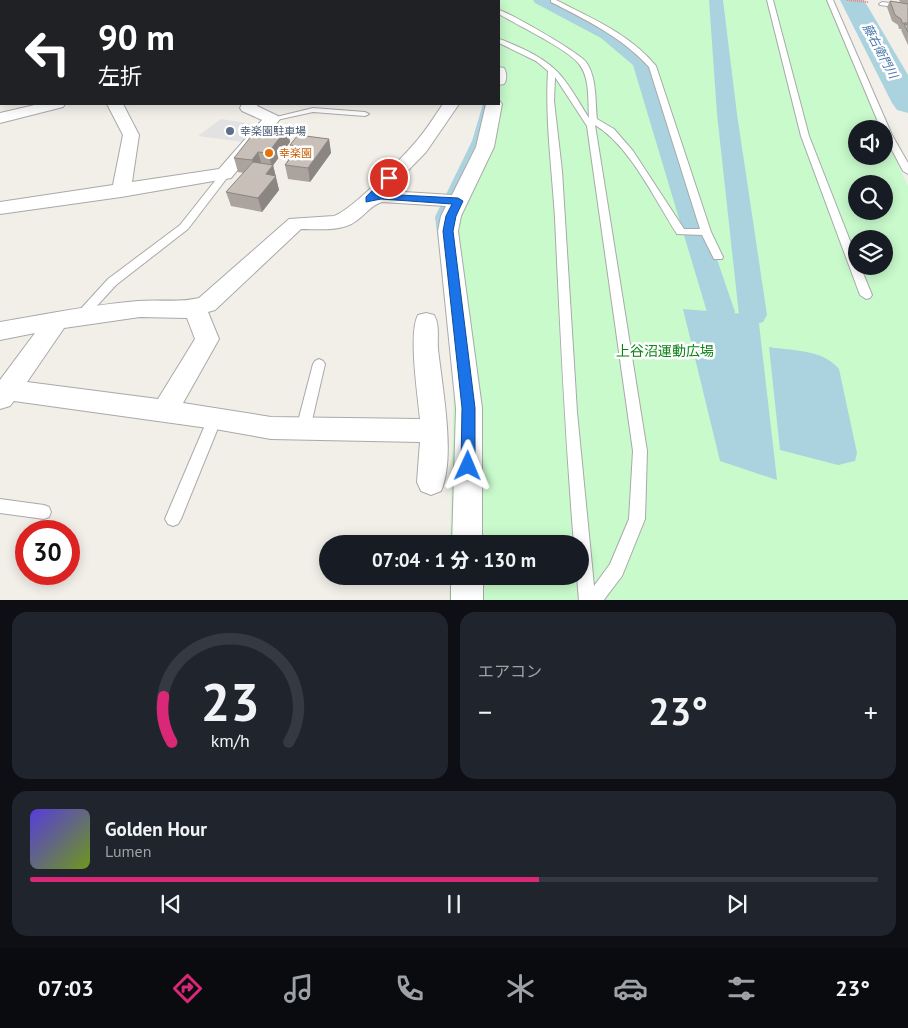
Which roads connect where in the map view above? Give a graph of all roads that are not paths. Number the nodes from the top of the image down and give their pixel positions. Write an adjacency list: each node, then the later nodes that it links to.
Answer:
1 (770, 0): 26 (lane)
2 (830, 0): 18 (lane)
3 (553, 1): 24 (lane)
4 (882, 4): 5 (lane)
5 (908, 7)
6 (500, 13): 17 (lane)
7 (500, 41): 8 (lane)
8 (552, 70): 17 (lane); 44 (lane)
9 (53, 105): 15 (street)
10 (116, 105): 20 (street)
11 (250, 105): 16 (street)
12 (449, 105): 21 (street)
13 (494, 105): 22 (street)
14 (365, 114): 16 (lane)
15 (0, 118)
16 (272, 119): 19 (street)
17 (592, 123): 24 (lane); 45 (lane)
18 (908, 171)
19 (225, 174): 20 (street); 28 (lane)
20 (121, 191): 23 (street)
21 (370, 200): 22 (street); 27 (street)
22 (458, 201): 41 (street)
23 (0, 208)
24 (706, 232): 25 (lane)
25 (718, 257)
26 (866, 295)
27 (195, 307): 28 (street); 33 (street)
28 (69, 318): 30 (street); 32 (street)
29 (426, 321): 36 (street)
30 (0, 331)
31 (319, 364): 35 (lane)
32 (4, 394): 33 (street)
33 (164, 412): 34 (street)
34 (215, 418): 35 (street); 40 (lane)
35 (303, 429): 36 (street)
36 (434, 432): 37 (street)
37 (431, 482)
38 (0, 506): 39 (lane)
39 (44, 512)
40 (173, 519)
41 (467, 535)
42 (467, 585): 43 (street)
43 (466, 600)
44 (587, 600)
45 (592, 600)

